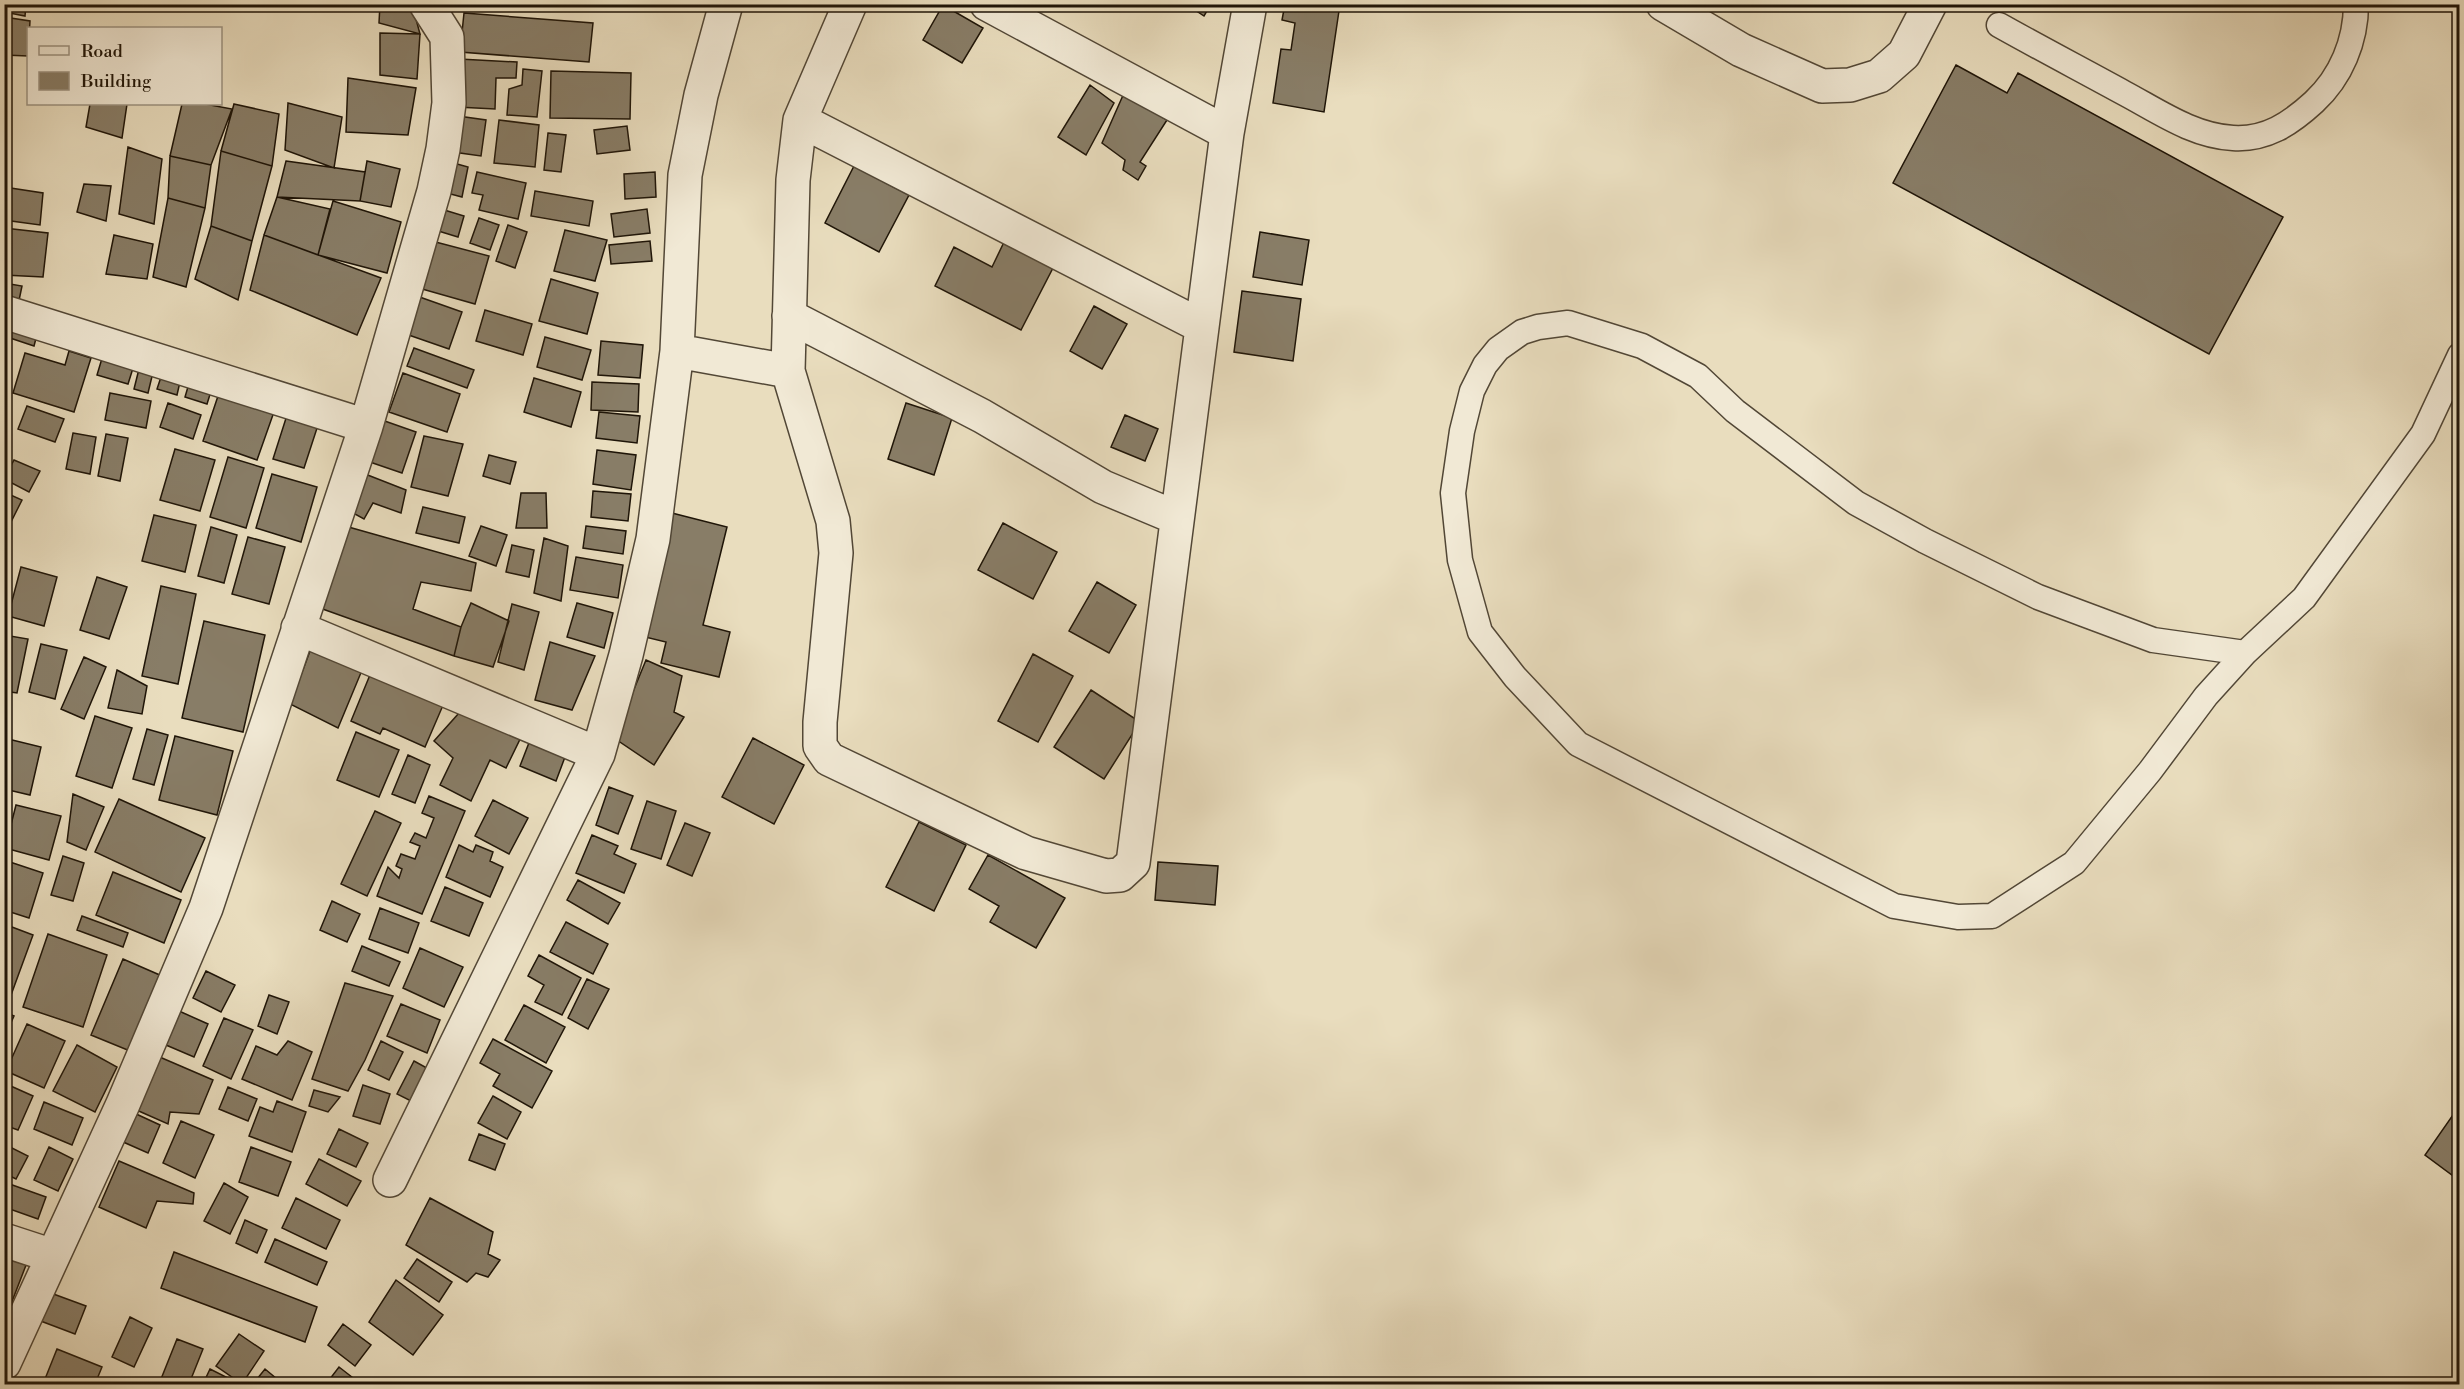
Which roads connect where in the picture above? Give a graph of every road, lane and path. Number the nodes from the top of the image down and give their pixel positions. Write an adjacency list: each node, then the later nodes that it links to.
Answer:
1 (426, 4): 18 (street)
2 (726, 4): 15 (street)
3 (850, 4): 10 (street)
4 (987, 4): 11 (street)
5 (1250, 4): 11 (street)
6 (1663, 4): 7 (street)
7 (1930, 4)
8 (2356, 4): 9 (lane)
9 (1999, 25)
10 (800, 120): 13 (street); 14 (street)
11 (1227, 133): 14 (street)
12 (4, 312): 18 (street)
13 (789, 316): 17 (street); 19 (street)
14 (1201, 326): 19 (street)
15 (677, 351): 17 (street); 22 (street)
16 (2460, 355): 21 (lane)
17 (788, 371): 19 (street)
18 (366, 426): 20 (street)
19 (1177, 518)
20 (298, 628): 22 (street); 25 (street)
21 (2245, 653): 21 (lane)
22 (598, 754): 23 (street)
23 (390, 1180)
24 (4, 1240): 25 (street)
25 (53, 1256): 26 (street)
26 (4, 1363)

